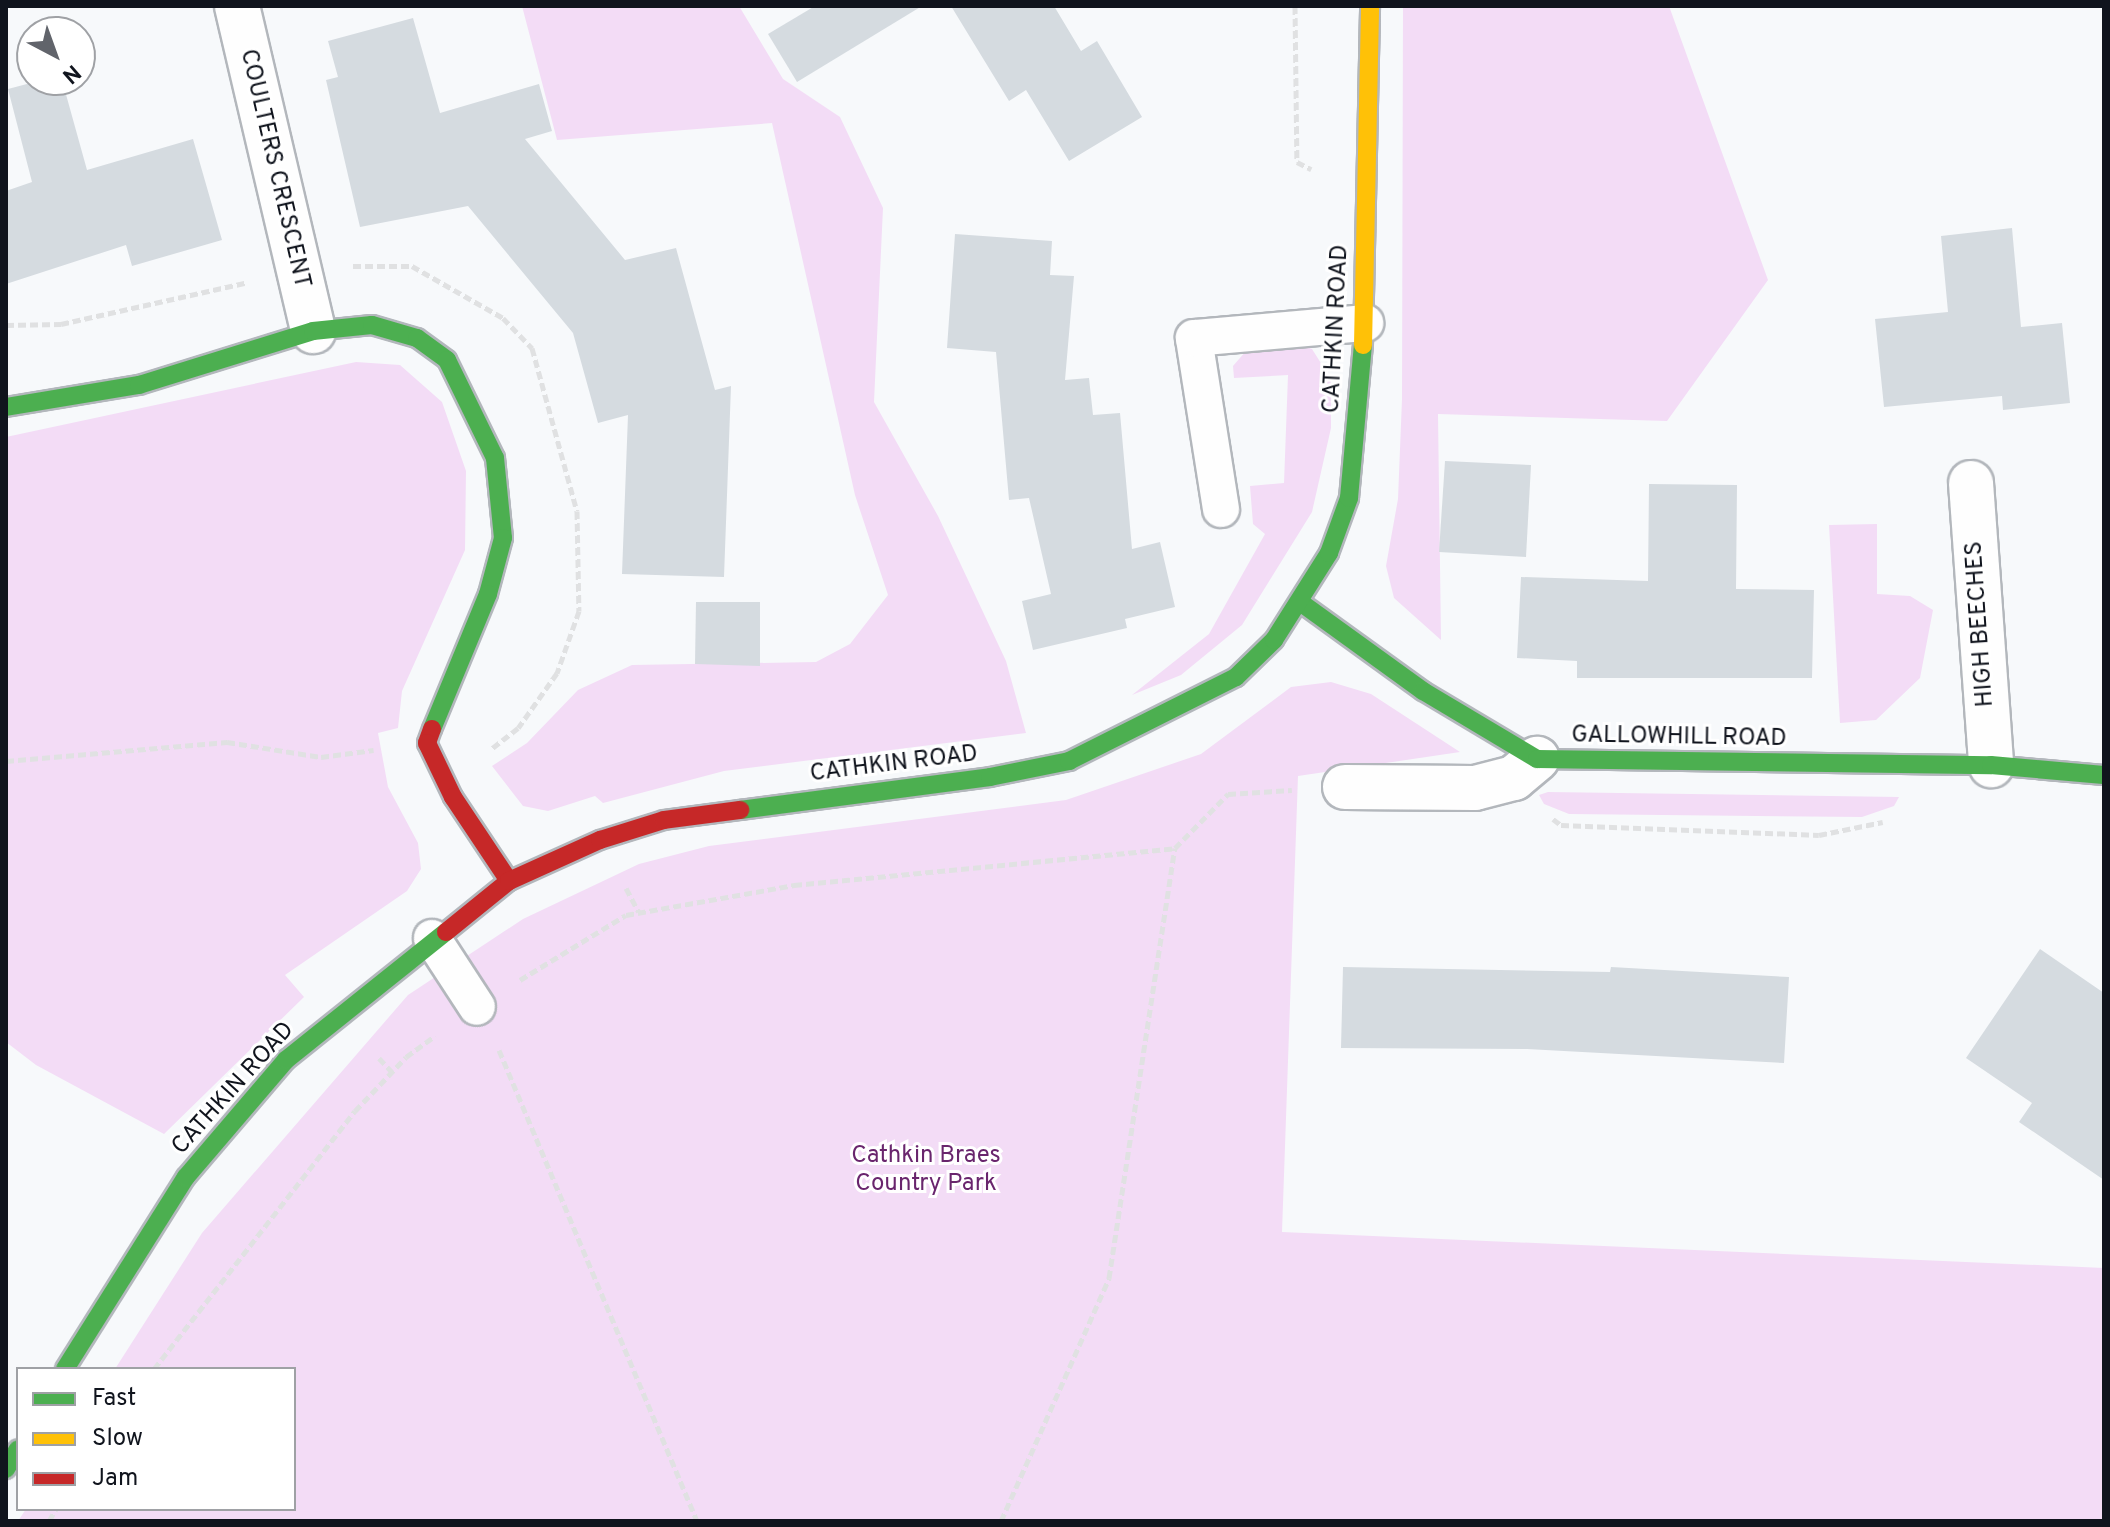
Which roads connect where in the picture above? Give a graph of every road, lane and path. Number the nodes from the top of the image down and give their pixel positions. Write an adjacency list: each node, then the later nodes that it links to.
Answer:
1 (237, 6): 5 (street, COULTERS CRESCENT)
2 (1295, 6): 4 (path)
3 (1370, 6): 4 (main road, CATHKIN ROAD)
4 (1367, 195): 6 (main road, CATHKIN ROAD)
5 (298, 272): 7 (path); 8 (street, COULTERS CRESCENT); 18 (path)
6 (1365, 323): 11 (lane); 12 (main road, CATHKIN ROAD)
7 (6, 325)
8 (313, 331): 9 (main road); 13 (main road)
9 (6, 407)
10 (1971, 483): 16 (street, HIGH BEECHES)
11 (1221, 509)
12 (1300, 602): 14 (main road, GALLOWHILL ROAD); 21 (main road, CATHKIN ROAD)
13 (427, 743): 15 (path); 18 (main road)
14 (1537, 759): 16 (main road, GALLOWHILL ROAD); 19 (street)
15 (6, 761)
16 (1991, 765): 17 (main road, GALLOWHILL ROAD)
17 (2104, 775)
18 (447, 783): 21 (main road)
19 (1345, 787): 20 (path)
20 (1175, 848): 23 (path); 27 (path)
21 (509, 881): 22 (main road, CATHKIN ROAD)
22 (432, 938): 23 (lane); 24 (main road, CATHKIN ROAD)
23 (477, 1007): 25 (path); 26 (path)
24 (66, 1367)
25 (156, 1367)
26 (697, 1521)
27 (1001, 1521)

